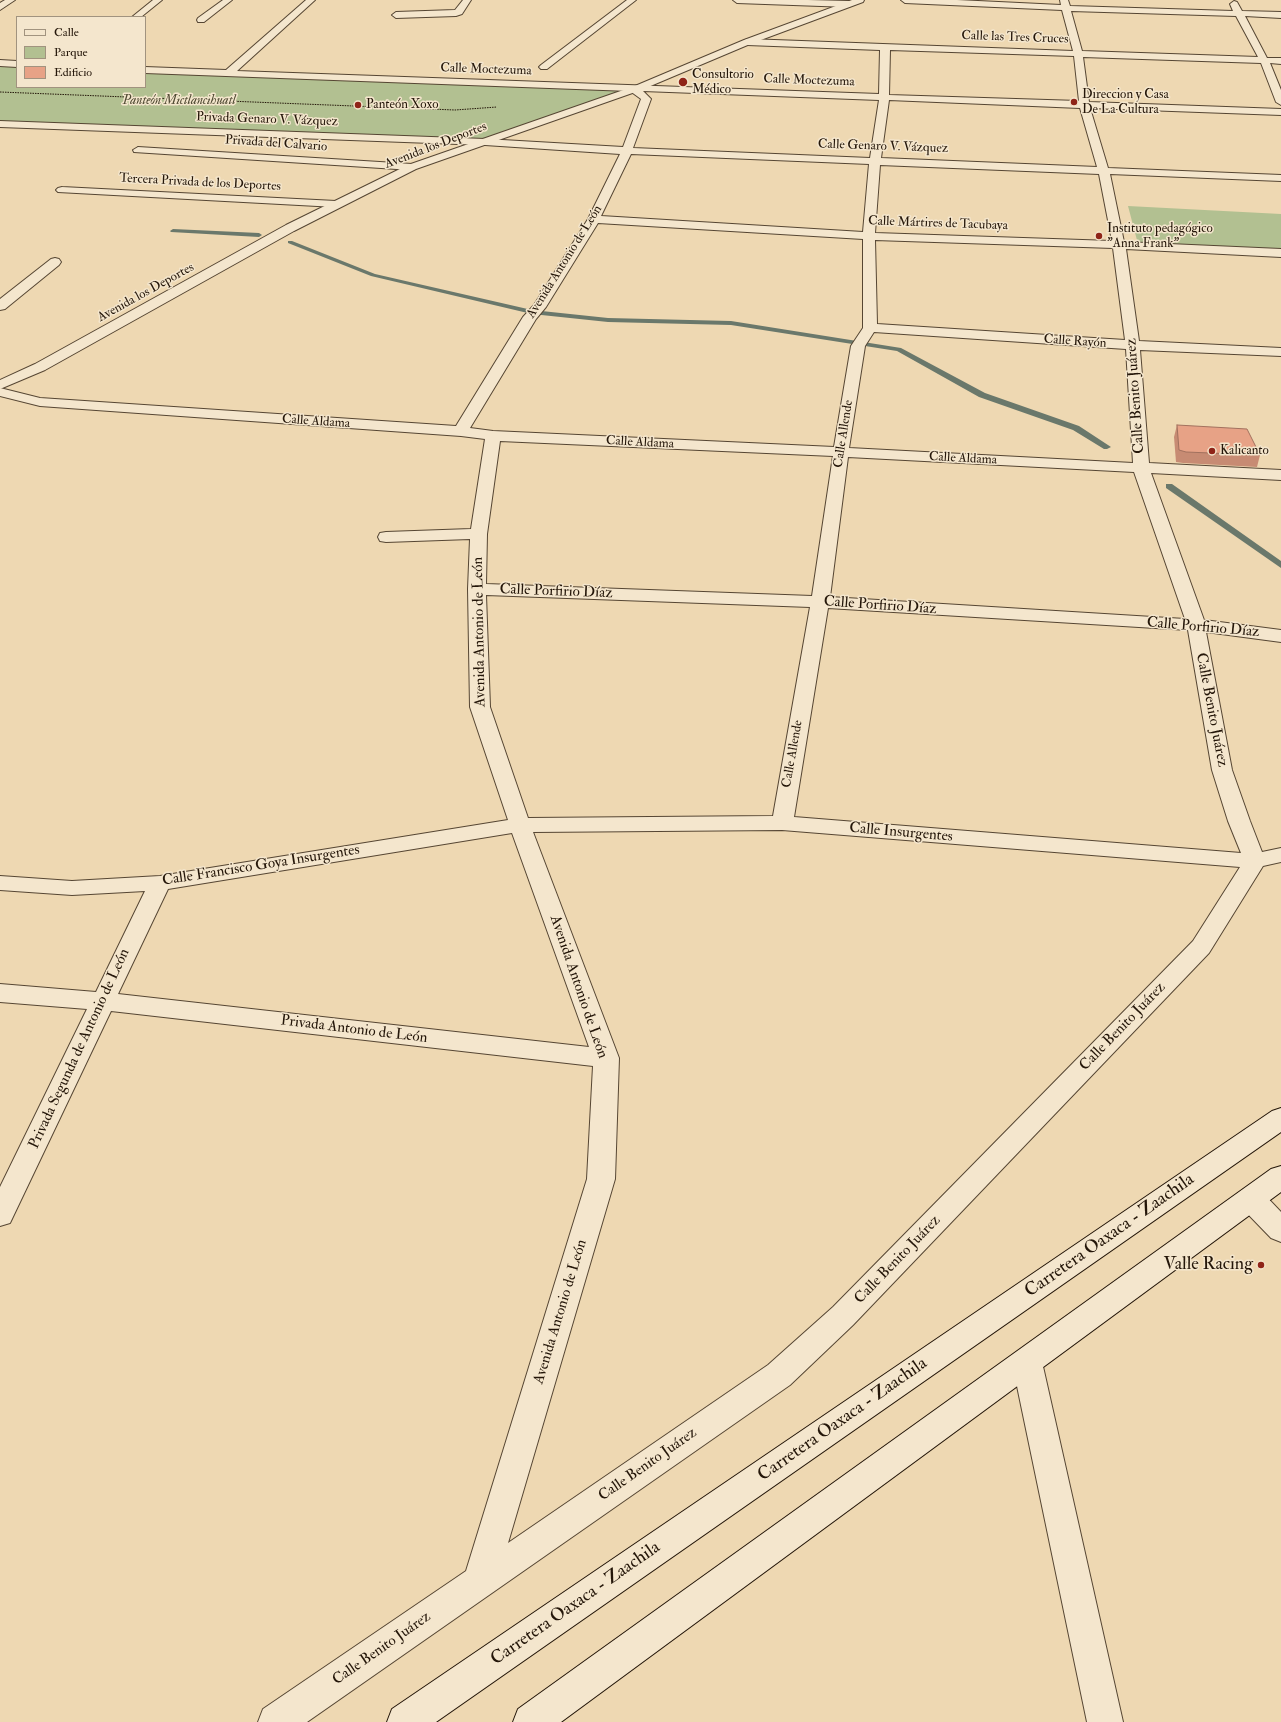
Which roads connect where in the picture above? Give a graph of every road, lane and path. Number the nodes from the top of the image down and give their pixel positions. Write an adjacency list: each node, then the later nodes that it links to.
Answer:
1 (11, 0): 13 (street)
2 (158, 0): 17 (street)
3 (228, 0): 18 (street)
4 (311, 0): 28 (street)
5 (467, 0): 15 (street)
6 (632, 0): 26 (street)
7 (737, 0): 11 (street)
8 (860, 0): 11 (street, Avenida los Deportes)
9 (905, 0): 12 (street)
10 (1232, 0): 14 (street)
11 (849, 4): 19 (street, Avenida los Deportes)
12 (1065, 4): 14 (street); 21 (street, Calle Benito Juárez)
13 (0, 7)
14 (1239, 14): 16 (street); 22 (street)
15 (396, 15)
16 (1281, 15)
17 (137, 16)
18 (201, 20)
19 (748, 42): 20 (street, Calle las Tres Cruces); 30 (street, Avenida los Deportes)
20 (884, 47): 21 (street, Calle las Tres Cruces); 32 (street, Calle Allende)
21 (1078, 53): 22 (street, Calle las Tres Cruces); 34 (street, Calle Benito Juárez)
22 (1264, 60): 23 (street, Calle las Tres Cruces); 33 (street)
23 (1281, 61)
24 (0, 63): 25 (street)
25 (16, 64)
26 (544, 68)
27 (146, 70): 28 (street, Calle Moctezuma)
28 (228, 73): 29 (street, Calle Moctezuma)
29 (502, 83): 30 (street, Calle Moctezuma); 31 (path)
30 (636, 89): 32 (street, Calle Moctezuma); 37 (street, Avenida los Deportes); 39 (street, Avenida Antonio de León)
31 (0, 92)
32 (884, 97): 34 (street, Calle Moctezuma); 40 (street, Calle Allende)
33 (1281, 102)
34 (1084, 105): 35 (street, Calle Moctezuma); 42 (street, Calle Benito Juárez)
35 (1281, 112)
36 (0, 124): 37 (street, Privada Genaro V. Vázquez)
37 (485, 142): 39 (street, Calle Genaro V. Vázquez); 41 (street, Avenida los Deportes)
38 (138, 150): 41 (street, Privada del Calvario)
39 (627, 151): 40 (street, Calle Genaro V. Vázquez); 46 (street, Avenida Antonio de León)
40 (875, 161): 42 (street, Calle Genaro V. Vázquez); 47 (street, Calle Allende)
41 (412, 167): 45 (street, Avenida los Deportes)
42 (1104, 171): 43 (street, Calle Genaro V. Vázquez); 48 (street, Calle Benito Juárez)
43 (1281, 178)
44 (62, 190): 45 (street, Tercera Privada de los Deportes)
45 (336, 204): 55 (street, Avenida los Deportes)
46 (594, 219): 47 (street, Calle Mártires de Tacubaya); 57 (street, Avenida Antonio de León)
47 (869, 236): 48 (street, Calle Mártires de Tacubaya); 52 (street, Calle Allende)
48 (1118, 246): 49 (street, Calle Mártires de Tacubaya); 53 (street, Calle Benito Juárez)
49 (1281, 254)
50 (55, 262): 51 (street)
51 (0, 306)
52 (864, 336): 53 (street, Calle Rayón); 59 (street, Calle Allende)
53 (1133, 346): 54 (street, Calle Rayón); 60 (street, Calle Benito Juárez)
54 (1281, 352)
55 (0, 385)
56 (0, 392): 57 (street, Calle Aldama)
57 (461, 431): 58 (street, Calle Aldama)
58 (493, 436): 59 (street, Calle Aldama); 62 (street, Avenida Antonio de León)
59 (841, 452): 60 (street, Calle Aldama); 65 (street, Calle Allende)
60 (1142, 468): 61 (street, Calle Aldama); 66 (street, Calle Benito Juárez)
61 (1281, 475)
62 (480, 534): 63 (street); 64 (street, Avenida Antonio de León)
63 (386, 538)
64 (477, 590): 65 (street, Calle Porfirio Díaz); 69 (street, Avenida Antonio de León)
65 (820, 602): 66 (street, Calle Porfirio Díaz); 68 (street, Calle Allende)
66 (1196, 625): 67 (street, Calle Porfirio Díaz); 71 (street, Calle Benito Juárez)
67 (1281, 636)
68 (782, 823): 69 (street, Calle Insurgentes); 71 (street, Calle Insurgentes)
69 (520, 825): 73 (street, Calle Francisco Goya Insurgentes); 76 (street, Avenida Antonio de León)
70 (1281, 856): 71 (street, Calle Insurgentes)
71 (1256, 861): 84 (street, Calle Benito Juárez)
72 (0, 883): 73 (street, Calle Francisco Goya Insurgentes)
73 (160, 883): 75 (street, Privada Segunda de Antonio de León)
74 (0, 993): 75 (street, Privada Antonio de León)
75 (102, 1001): 76 (street, Privada Antonio de León); 78 (street, Privada Segunda de Antonio de León)
76 (606, 1058): 84 (street, Avenida Antonio de León)
77 (1281, 1118): 86 (street, Carretera Oaxaca - Zaachila)
78 (10, 1176): 81 (street, Privada Segunda de Antonio de León)
79 (1281, 1177): 80 (street)
80 (1251, 1199): 82 (street); 83 (street)
81 (0, 1214)
82 (1281, 1230)
83 (1027, 1362): 87 (street); 88 (street)
84 (480, 1581): 85 (street, Calle Benito Juárez)
85 (276, 1722)
86 (405, 1722)
87 (531, 1722)
88 (1104, 1722)

